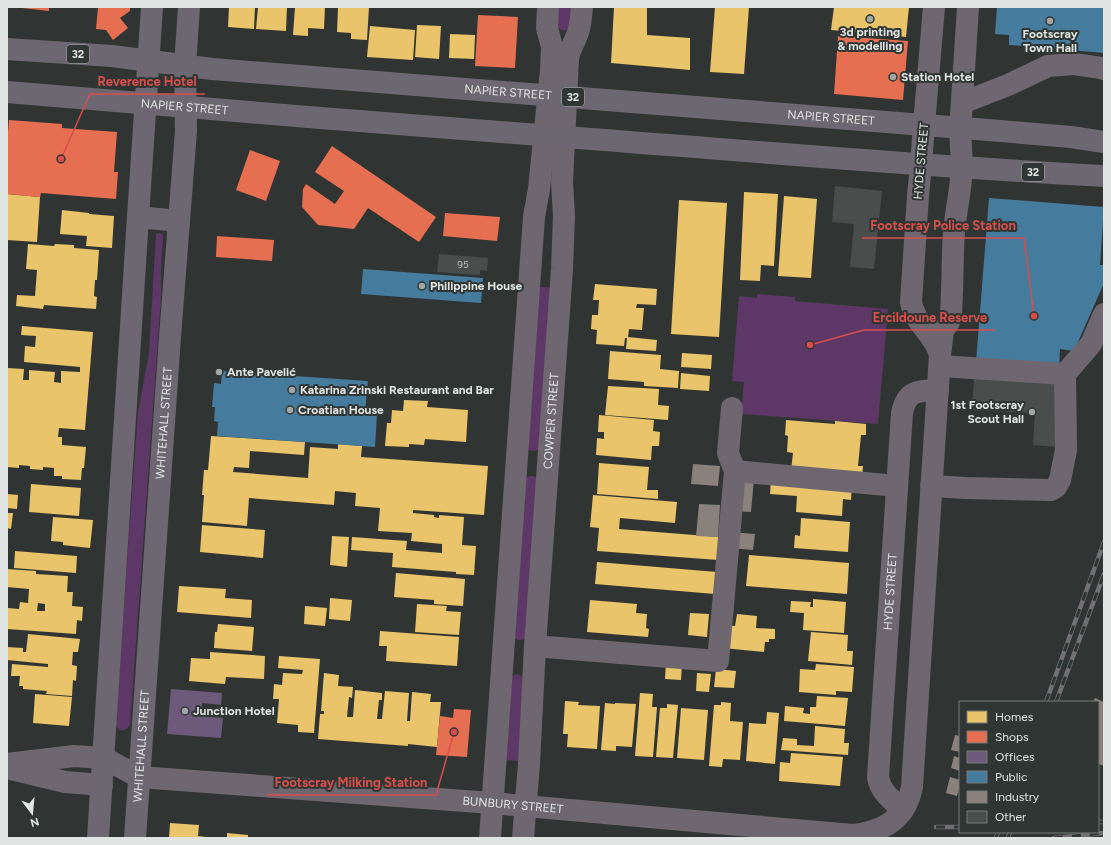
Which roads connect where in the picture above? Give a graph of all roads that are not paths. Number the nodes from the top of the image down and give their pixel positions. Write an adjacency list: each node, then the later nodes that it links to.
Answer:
1 (152, 7): 8 (main road)
2 (189, 7): 9 (main road, WHITEHALL STREET)
3 (548, 7): 12 (street, COWPER STREET)
4 (582, 7): 12 (street, COWPER STREET)
5 (934, 7): 16 (street, HYDE STREET)
6 (968, 7): 13 (street)
7 (7, 49): 8 (main road, NAPIER STREET / 32)
8 (148, 60): 9 (main road, NAPIER STREET / 32); 14 (main road)
9 (186, 65): 12 (main road, NAPIER STREET / 32); 15 (main road, WHITEHALL STREET)
10 (1104, 69): 13 (street)
11 (7, 92): 14 (main road, NAPIER STREET / 32)
12 (558, 96): 16 (main road, NAPIER STREET / 32); 18 (street, COWPER STREET)
13 (962, 103): 17 (street)
14 (146, 104): 15 (main road, NAPIER STREET / 32); 23 (main road)
15 (186, 107): 18 (main road, NAPIER STREET / 32); 24 (main road, WHITEHALL STREET)
16 (924, 125): 17 (main road, NAPIER STREET / 32); 20 (main road, HYDE STREET)
17 (960, 127): 19 (main road, NAPIER STREET / 32); 21 (main road)
18 (554, 136): 20 (main road, NAPIER STREET / 32); 25 (street, COWPER STREET); 26 (street, COWPER STREET)
19 (1104, 142)
20 (921, 165): 21 (main road, NAPIER STREET / 32); 28 (street, HYDE STREET)
21 (962, 168): 22 (main road, NAPIER STREET / 32); 28 (street)
22 (1104, 176)
23 (138, 217): 24 (main road); 39 (main road)
24 (179, 220): 42 (main road, WHITEHALL STREET)
25 (530, 267): 26 (street); 32 (street, COWPER STREET)
26 (562, 269): 33 (street, COWPER STREET)
27 (1104, 314): 29 (street)
28 (940, 361): 29 (street); 30 (street)
29 (1065, 374): 36 (street)
30 (938, 390): 35 (street, HYDE STREET); 36 (street)
31 (732, 408): 34 (street)
32 (517, 461): 33 (street); 38 (street, COWPER STREET)
33 (548, 463): 37 (street, COWPER STREET)
34 (735, 471): 35 (street); 37 (street)
35 (897, 486): 46 (street, HYDE STREET)
36 (931, 486): 46 (street)
37 (534, 652): 38 (street); 45 (street, COWPER STREET)
38 (503, 656): 44 (street, COWPER STREET)
39 (104, 758): 40 (street, BUNBURY STREET); 42 (main road, BUNBURY STREET); 43 (main road)
40 (7, 764)
41 (7, 768): 43 (street, BUNBURY STREET)
42 (139, 776): 43 (main road, BUNBURY STREET); 44 (street, BUNBURY STREET); 48 (main road, WHITEHALL STREET)
43 (102, 785): 47 (main road)
44 (492, 803): 45 (street, BUNBURY STREET); 49 (street, COWPER STREET)
45 (526, 806): 46 (street, BUNBURY STREET); 50 (street, COWPER STREET)
46 (903, 810)
47 (98, 838)
48 (136, 838)
49 (490, 838)
50 (523, 838)

